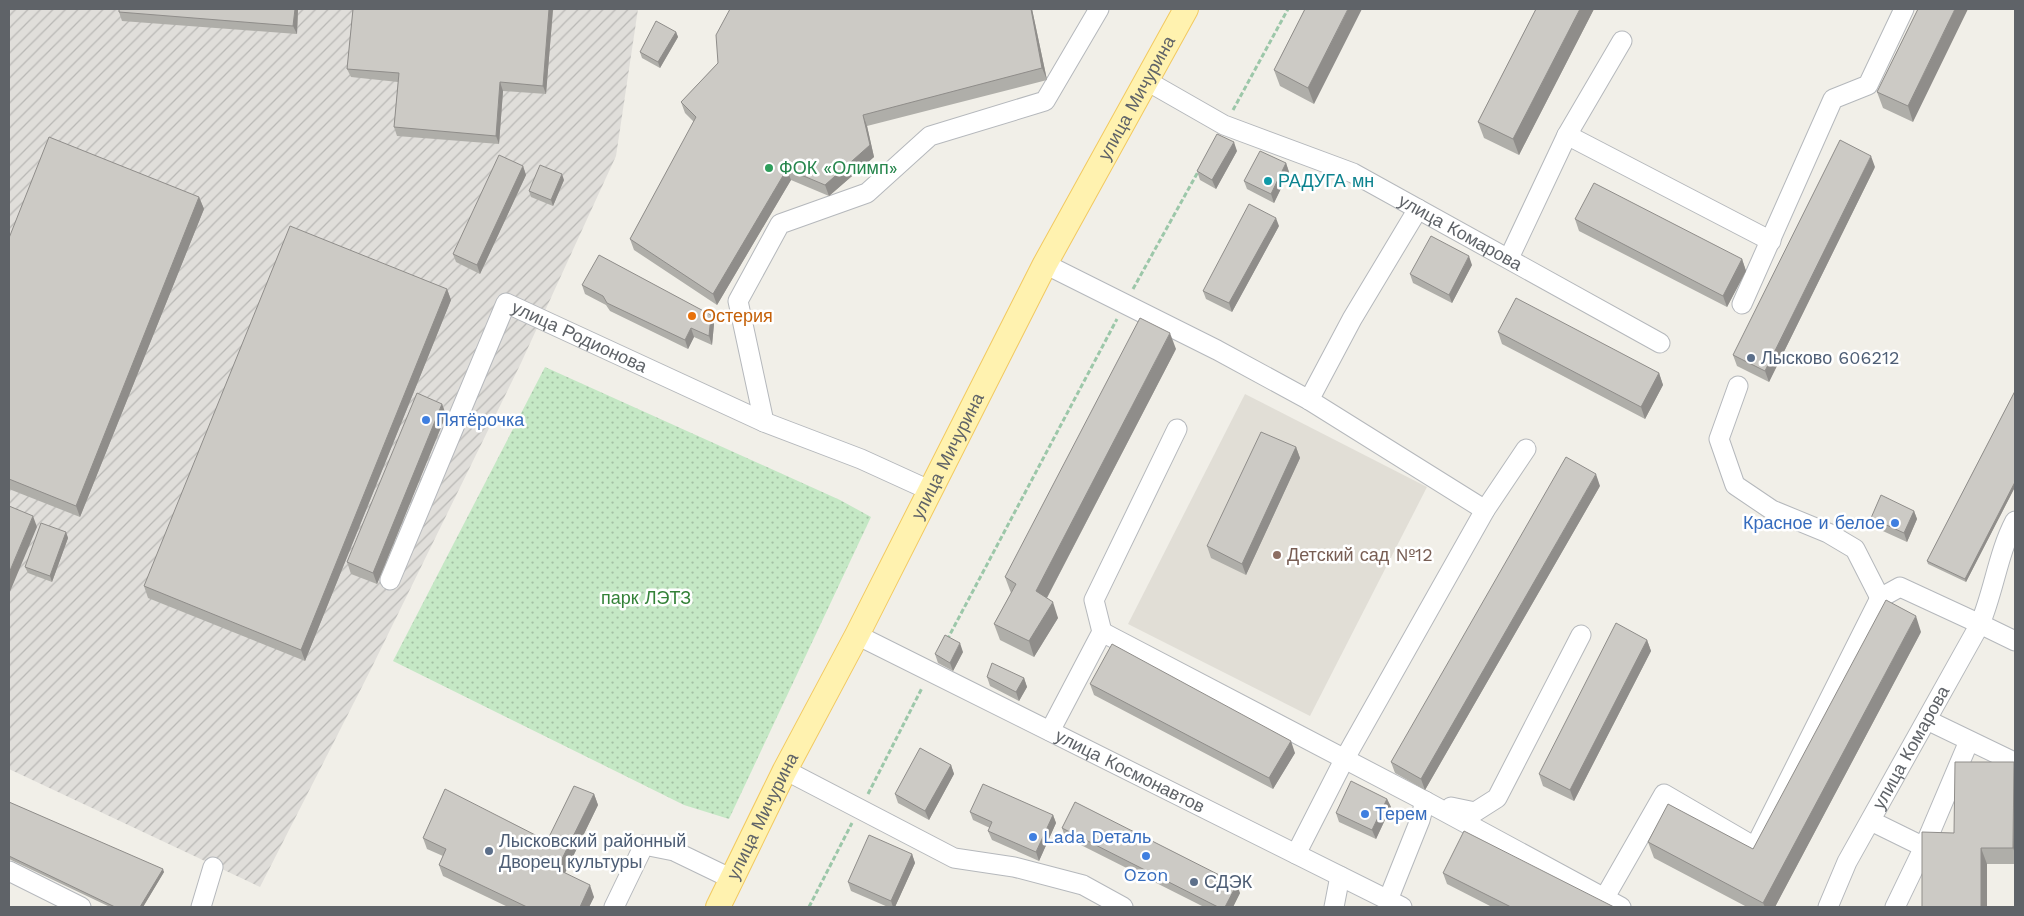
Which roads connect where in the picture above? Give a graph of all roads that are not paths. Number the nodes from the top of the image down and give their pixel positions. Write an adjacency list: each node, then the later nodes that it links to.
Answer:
1 (1099, 9): 15 (street)
2 (1186, 9): 5 (main road, улица Мичурина)
3 (1904, 9): 8 (street)
4 (1622, 41): 6 (street)
5 (1147, 81): 7 (street, улица Комарова); 10 (main road, улица Мичурина)
6 (1567, 135): 8 (street); 9 (street)
7 (1418, 209): 9 (street, улица Комарова); 14 (street)
8 (1771, 241): 11 (street)
9 (1509, 258): 12 (street, улица Комарова)
10 (1045, 264): 14 (street); 18 (main road, улица Мичурина)
11 (1742, 304)
12 (1660, 343)
13 (1738, 386): 22 (street)
14 (1309, 400): 19 (street)
15 (764, 422): 18 (street, улица Родионова); 21 (street, улица Родионова)
16 (1177, 429): 24 (street)
17 (1526, 449): 19 (street)
18 (929, 490): 25 (main road, улица Мичурина)
19 (1485, 510): 31 (street)
20 (2013, 532): 23 (street, улица Комарова)
21 (390, 580)
22 (1880, 598): 23 (street); 42 (street)
23 (1980, 624): 27 (street); 28 (street, улица Комарова)
24 (1102, 632): 29 (street); 31 (street)
25 (857, 635): 29 (street, улица Космонавтов); 33 (main road, улица Мичурина)
26 (1582, 635): 34 (street)
27 (2015, 641)
28 (1927, 720): 30 (street); 35 (street, улица Комарова)
29 (1050, 731): 37 (street, улица Космонавтов)
30 (1970, 741): 32 (street); 36 (street)
31 (1344, 760): 34 (street); 37 (street)
32 (2012, 761)
33 (785, 770): 41 (main road, улица Мичурина); 48 (street)
34 (1425, 801): 42 (street); 43 (street)
35 (1871, 821): 36 (street); 51 (street, улица Комарова)
36 (1924, 847): 52 (street)
37 (1296, 854): 40 (street, улица Космонавтов)
38 (213, 866): 45 (street)
39 (9, 871): 44 (street)
40 (1340, 876): 43 (street, улица Космонавтов); 49 (street)
41 (732, 880): 46 (street); 47 (main road, улица Мичурина)
42 (1605, 897): 50 (street)
43 (1395, 904)
44 (81, 907)
45 (201, 907)
46 (614, 907)
47 (718, 907)
48 (1123, 907)
49 (1334, 907)
50 (1622, 907)
51 (1828, 907)
52 (1895, 907)

